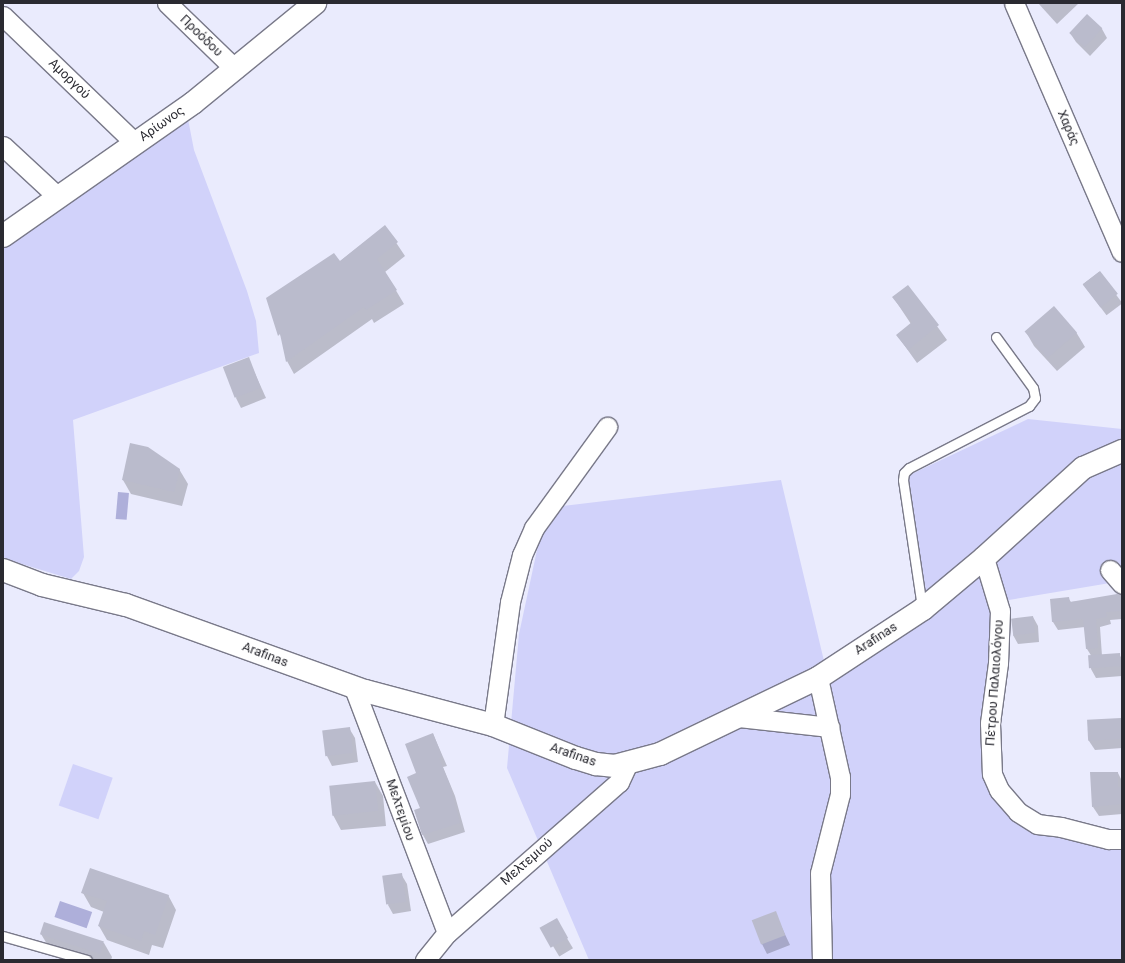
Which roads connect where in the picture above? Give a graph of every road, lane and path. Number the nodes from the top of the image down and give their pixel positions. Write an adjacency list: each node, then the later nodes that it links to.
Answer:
1 (167, 3): 5 (street, Προόδου)
2 (315, 3): 5 (main road, Αρίωνος)
3 (1014, 3): 10 (street, Χαράς)
4 (3, 16): 6 (street, Αμοργού)
5 (235, 69): 6 (main road, Αρίωνος)
6 (135, 143): 8 (main road, Αρίωνος)
7 (3, 146): 8 (street)
8 (58, 197): 9 (main road, Αρίωνος)
9 (3, 236)
10 (1122, 252)
11 (996, 337): 18 (lane)
12 (607, 426): 22 (street)
13 (1122, 451): 14 (main road, Arafinas)
14 (984, 558): 18 (main road, Arafinas); 25 (street, Πέτρου Παλαιολόγου)
15 (3, 570): 20 (main road, Arafinas)
16 (1110, 570): 17 (street)
17 (1122, 584)
18 (923, 609): 19 (main road, Arafinas)
19 (818, 678): 21 (main road, Arafinas); 23 (street)
20 (354, 688): 22 (main road, Arafinas); 26 (street, Μελτεμίου)
21 (739, 717): 23 (street); 24 (main road, Arafinas)
22 (493, 725): 24 (main road, Arafinas)
23 (829, 727): 30 (street)
24 (627, 765): 26 (street, Μελτεμιού)
25 (1122, 839)
26 (447, 932): 29 (street, Μελτεμιού)
27 (3, 936): 28 (lane)
28 (87, 960)
29 (425, 960)
30 (822, 960)

